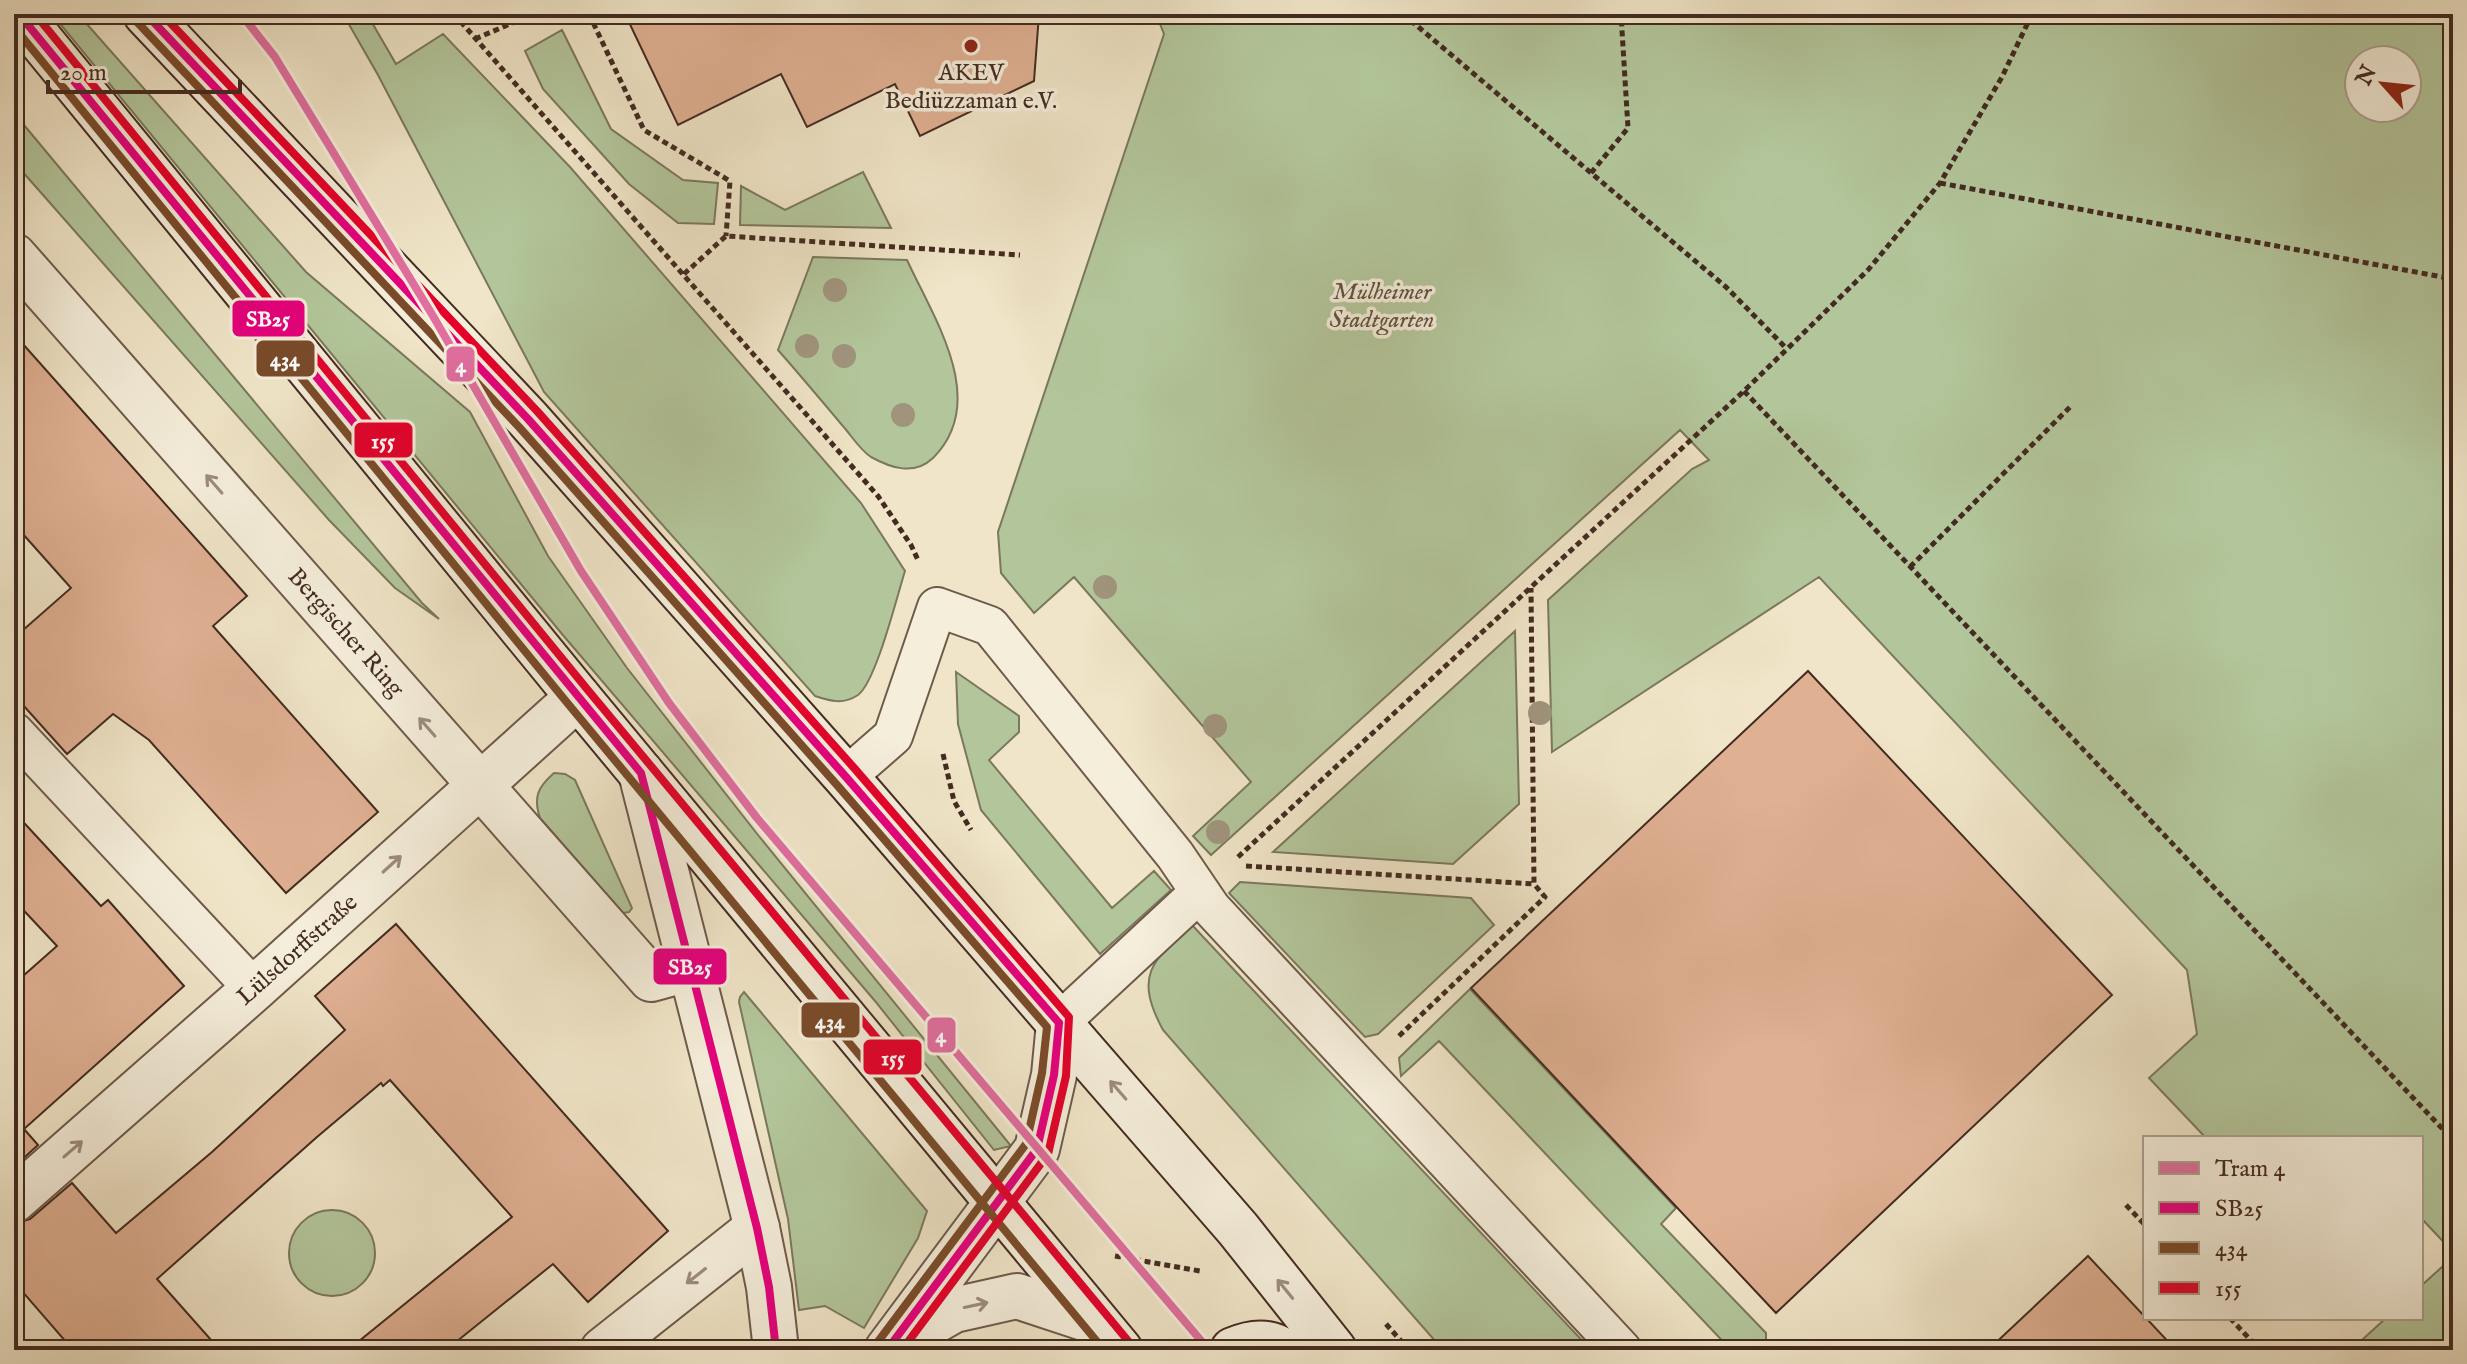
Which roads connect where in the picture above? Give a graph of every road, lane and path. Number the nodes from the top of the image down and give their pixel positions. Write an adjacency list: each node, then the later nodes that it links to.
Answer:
1 (19, 14): 23 (main road)
2 (146, 14): 27 (main road)
3 (454, 14): 9 (path)
4 (533, 14): 9 (path)
5 (589, 14): 12 (path)
6 (1403, 14): 10 (path)
7 (1621, 14): 10 (path)
8 (2032, 14): 11 (path)
9 (475, 39): 15 (path)
10 (1591, 173): 17 (path)
11 (1940, 183): 16 (path); 17 (path)
12 (726, 236): 13 (path); 15 (path)
13 (1020, 255)
14 (14, 256): 28 (main road, Bergischer Ring, one-way to 14)
15 (684, 274): 22 (path)
16 (2453, 279)
17 (1787, 349): 18 (path)
18 (1744, 391): 20 (path); 21 (path)
19 (2071, 406): 20 (path)
20 (1910, 567): 37 (path)
21 (1531, 587): 30 (path); 31 (path)
22 (937, 607): 27 (lane); 32 (lane)
23 (578, 697): 26 (main road); 28 (main road, Lülsdorffstraße)
24 (14, 732): 34 (lane)
25 (941, 746): 29 (path)
26 (641, 773): 33 (main road); 39 (main road)
27 (846, 777): 35 (main road)
28 (478, 786): 33 (main road, Bergischer Ring); 34 (main road, Lülsdorffstraße, one-way to 28)
29 (977, 841)
30 (1229, 865): 31 (path); 32 (path)
31 (1534, 884): 36 (path)
32 (1200, 892): 35 (lane); 36 (lane)
33 (691, 968): 42 (main road)
34 (254, 989): 38 (main road, Lülsdorffstraße, one-way to 34)
35 (1059, 1023): 39 (main road); 52 (main road, one-way to 35)
36 (1361, 1072): 53 (lane)
37 (2453, 1140)
38 (14, 1200)
39 (998, 1204): 46 (main road); 47 (main road)
40 (2126, 1205): 41 (path)
41 (2143, 1223)
42 (757, 1228): 48 (main road, one-way to 48); 49 (main road)
43 (1103, 1254): 44 (path)
44 (1203, 1271)
45 (2232, 1320): 54 (path)
46 (1108, 1336): 47 (main road, one-way to 46)
47 (888, 1349)
48 (603, 1350)
49 (776, 1350)
50 (1233, 1350): 51 (main road)
51 (1282, 1350)
52 (1334, 1350)
53 (1622, 1350)
54 (2260, 1350)

